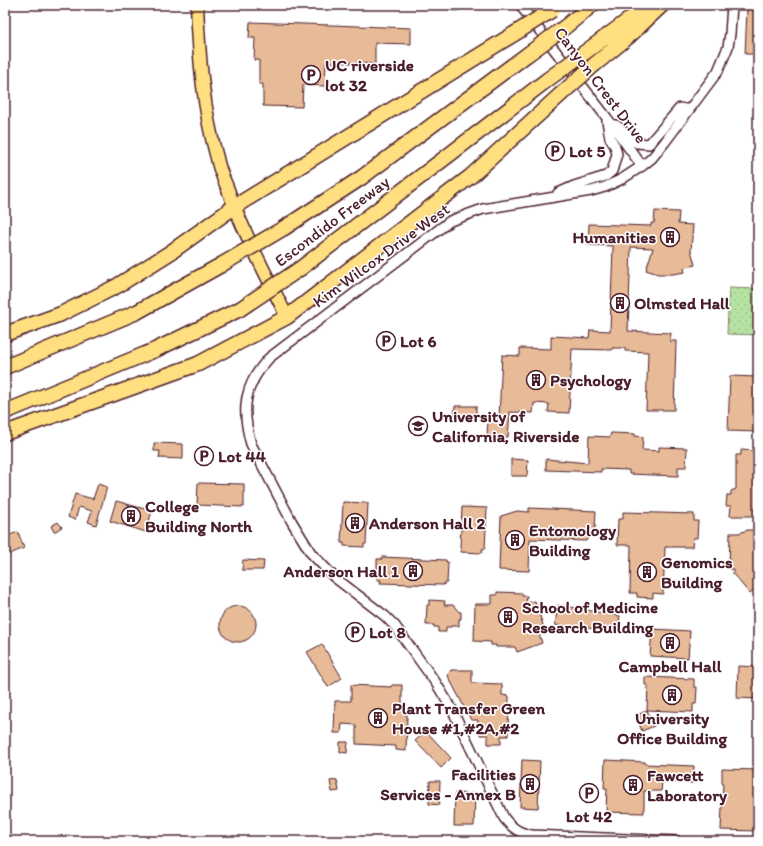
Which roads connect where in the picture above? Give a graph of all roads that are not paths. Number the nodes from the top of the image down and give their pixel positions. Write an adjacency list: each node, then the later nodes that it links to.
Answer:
1 (198, 5): 12 (main road)
2 (520, 5): 9 (street, Canyon Crest Drive)
3 (592, 5): 15 (highway, Escondido Freeway, bridge)
4 (649, 5): 16 (highway, Escondido Freeway, bridge)
5 (662, 5): 13 (highway, bridge)
6 (732, 5): 8 (street, Kim Wilcox Drive West)
7 (556, 7): 12 (highway, bridge)
8 (689, 110): 9 (street); 10 (street, Kim Wilcox Drive West)
9 (607, 118): 10 (street, Canyon Crest Drive); 11 (street)
10 (642, 166): 11 (street, Kim Wilcox Drive West)
11 (545, 199): 18 (street, Kim Wilcox Drive West)
12 (234, 207): 13 (main road); 14 (highway)
13 (287, 317): 17 (highway)
14 (5, 334)
15 (5, 367)
16 (5, 412)
17 (5, 433)
18 (677, 841)

